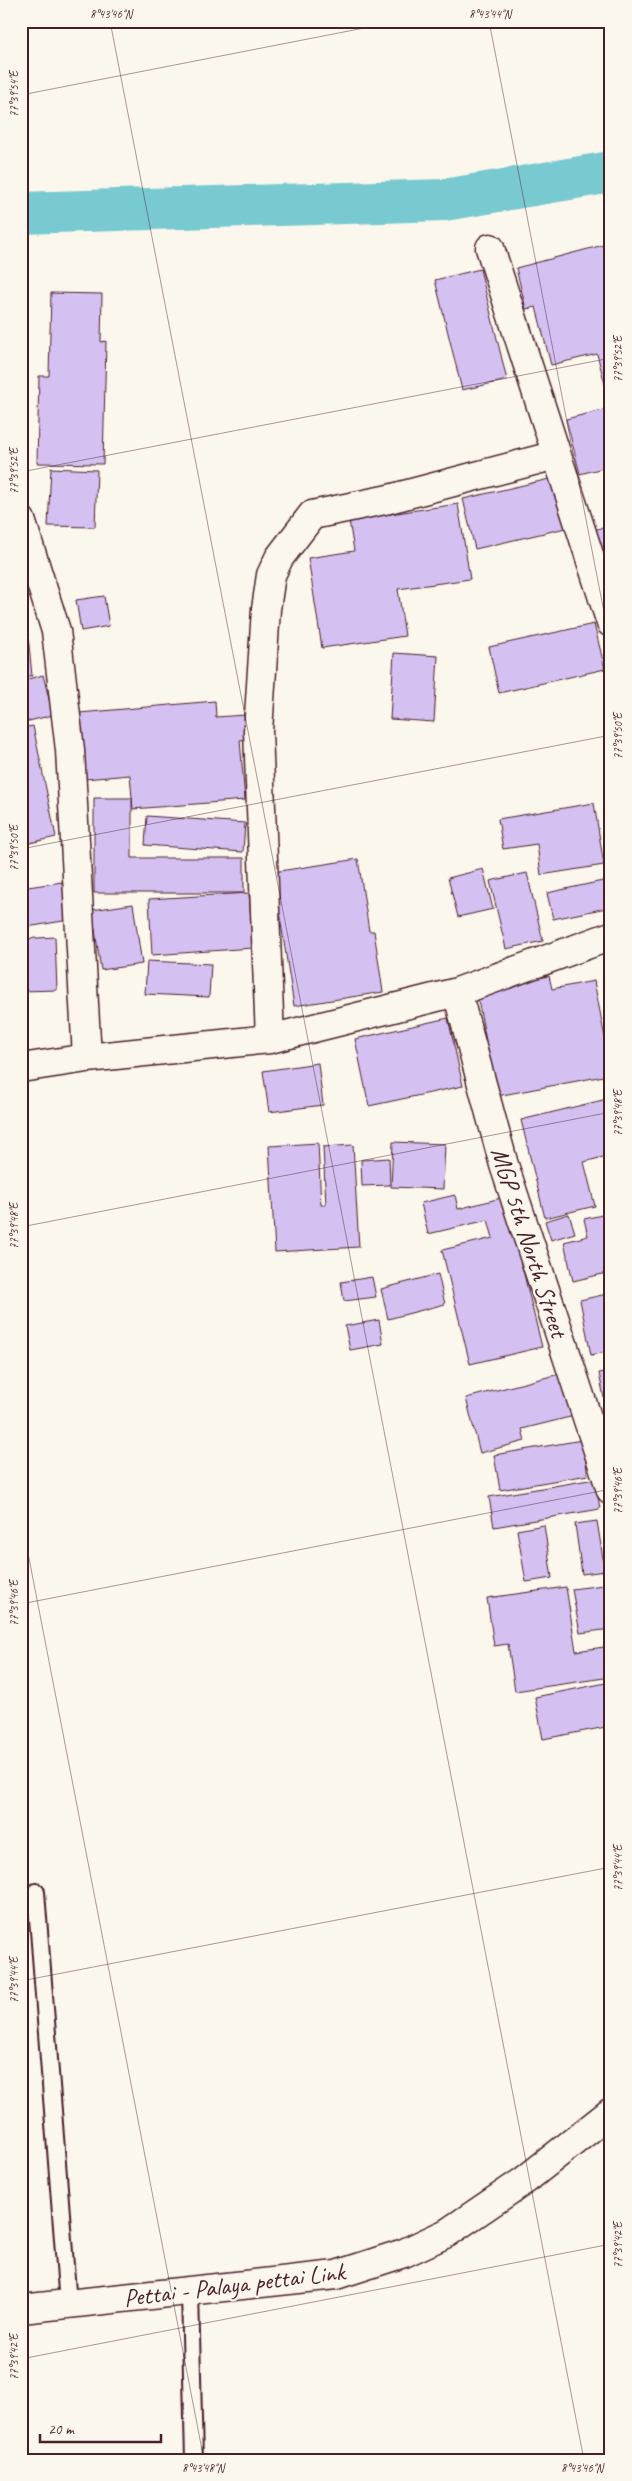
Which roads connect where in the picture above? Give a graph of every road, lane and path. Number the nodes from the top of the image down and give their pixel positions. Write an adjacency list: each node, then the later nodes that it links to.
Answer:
1 (490, 248): 2 (street)
2 (556, 456): 5 (street); 8 (street)
3 (21, 520): 4 (street)
4 (29, 563): 9 (street)
5 (611, 623)
6 (611, 936): 7 (street)
7 (457, 992): 8 (street); 11 (street, MGP 5th North Street)
8 (270, 1040): 9 (street)
9 (87, 1058): 10 (street)
10 (21, 1068)
11 (611, 1490)
12 (36, 1892): 15 (lane)
13 (611, 2112): 14 (street, Pettai - Palaya pettai Link)
14 (190, 2292): 15 (street, Pettai - Palaya pettai Link); 17 (lane)
15 (68, 2304): 16 (street, Pettai - Palaya pettai Link)
16 (21, 2310)
17 (194, 2460)

